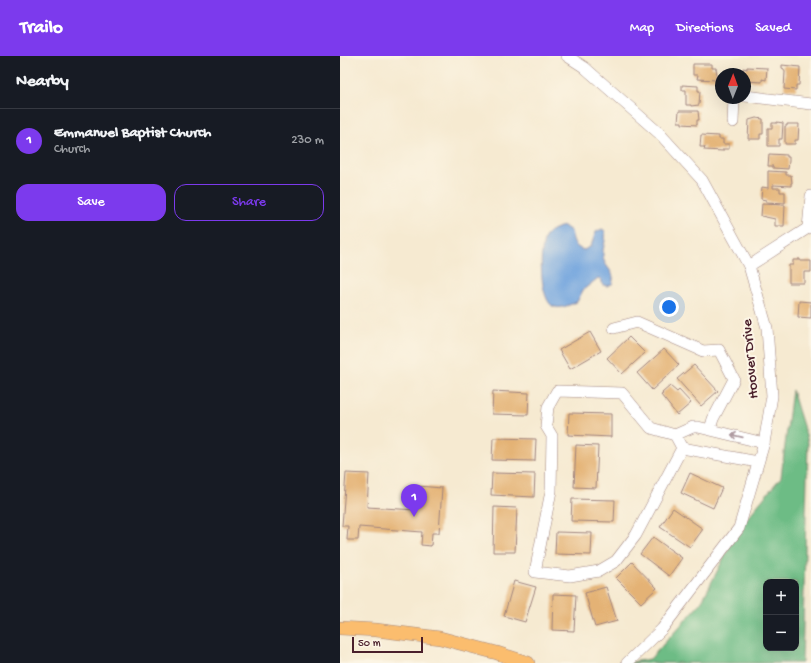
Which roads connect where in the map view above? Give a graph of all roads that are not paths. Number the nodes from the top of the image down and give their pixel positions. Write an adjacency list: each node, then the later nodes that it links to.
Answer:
1 (567, 56): 7 (street, Hoover Drive)
2 (751, 97): 4 (street)
3 (734, 104): 5 (street)
4 (811, 104)
5 (733, 122)
6 (811, 196): 7 (street)
7 (749, 266): 11 (street, Hoover Drive)
8 (614, 328): 9 (street)
9 (710, 429): 10 (street); 11 (street, one-way to 9)
10 (675, 435): 12 (street); 12 (street)
11 (764, 443): 13 (street, Hoover Drive)
12 (682, 448): 13 (street)
13 (758, 462): 17 (street, Hoover Drive)
14 (340, 628): 15 (main road)
15 (497, 658): 16 (main road)
16 (528, 663)
17 (627, 663)

